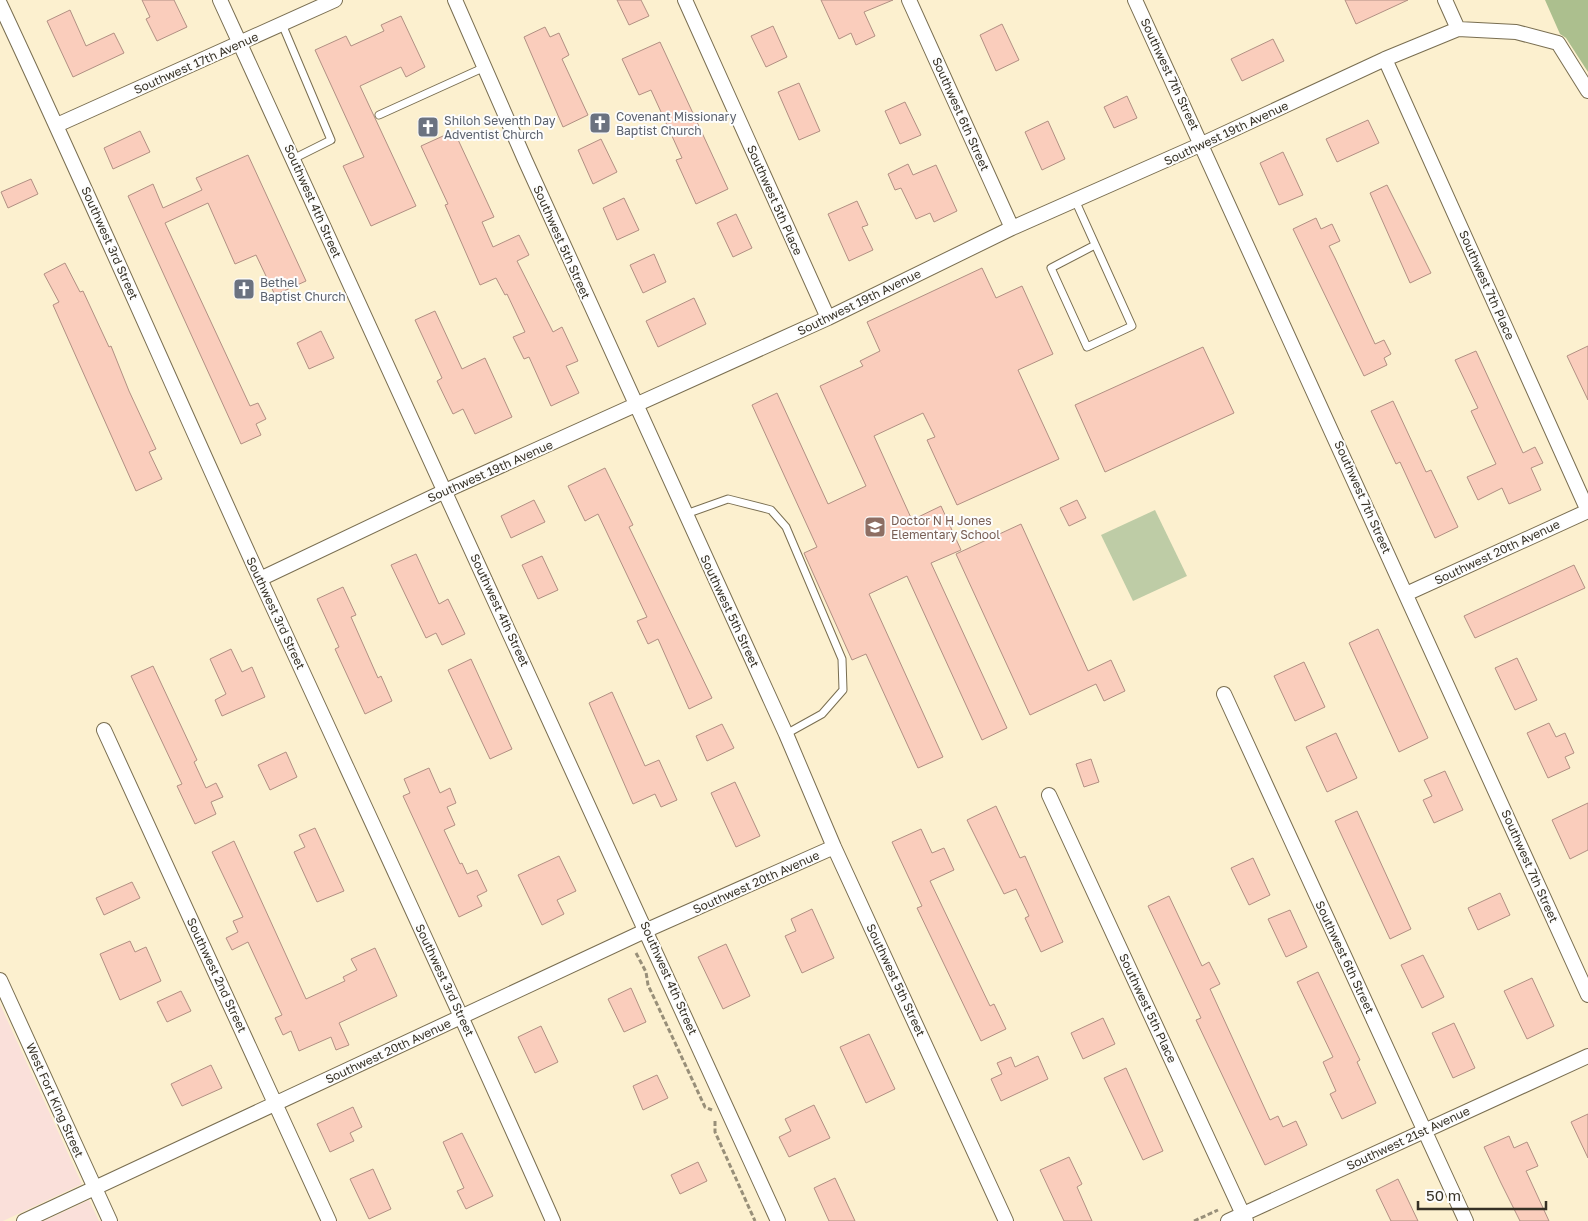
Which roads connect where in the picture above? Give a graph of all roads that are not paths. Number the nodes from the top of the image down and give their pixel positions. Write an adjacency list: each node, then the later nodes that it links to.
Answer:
1 (220, 0): 11 (street, Southwest 4th Street)
2 (335, 0): 9 (street, Southwest 17th Avenue)
3 (455, 0): 13 (street, Southwest 5th Street)
4 (684, 0): 22 (street, Southwest 5th Place)
5 (910, 0): 20 (street, Southwest 6th Street)
6 (1135, 0): 17 (street, Southwest 7th Street)
7 (1445, 0): 10 (street)
8 (0, 4): 16 (street, Southwest 3rd Street)
9 (282, 24): 11 (street, Southwest 17th Avenue); 18 (lane)
10 (1458, 29): 12 (street, Southwest 19th Avenue); 14 (street)
11 (241, 43): 16 (street, Southwest 17th Avenue); 18 (street, Southwest 4th Street)
12 (1385, 59): 17 (street, Southwest 19th Avenue); 25 (street, Southwest 7th Place)
13 (485, 67): 15 (lane); 23 (street, Southwest 5th Street)
14 (1588, 92)
15 (379, 115)
16 (57, 125): 27 (street, Southwest 3rd Street)
17 (1202, 144): 19 (street, Southwest 19th Avenue); 28 (street, Southwest 7th Street)
18 (293, 159): 24 (street, Southwest 4th Street)
19 (1075, 200): 20 (street, Southwest 19th Avenue); 21 (lane)
20 (1012, 228): 22 (street, Southwest 19th Avenue)
21 (1095, 245): 21 (lane)
22 (828, 318): 23 (street, Southwest 19th Avenue)
23 (637, 405): 24 (street, Southwest 19th Avenue); 26 (street, Southwest 5th Street)
24 (445, 491): 27 (street, Southwest 19th Avenue); 34 (street, Southwest 4th Street)
25 (1588, 511): 28 (street, Southwest 20th Avenue)
26 (686, 514): 31 (street, Southwest 5th Street); 31 (lane)
27 (260, 579): 37 (street, Southwest 3rd Street)
28 (1406, 594): 36 (street, Southwest 7th Street)
29 (1224, 694): 40 (street, Southwest 6th Street)
30 (104, 730): 39 (street, Southwest 2nd Street)
31 (786, 734): 33 (street, Southwest 5th Street)
32 (1049, 795): 43 (street, Southwest 5th Place)
33 (834, 847): 34 (street, Southwest 20th Avenue); 49 (street, Southwest 5th Street)
34 (647, 930): 37 (street, Southwest 20th Avenue); 48 (street, Southwest 4th Street)
35 (0, 980): 41 (street, West Fort King Street)
36 (1588, 995)
37 (462, 1016): 39 (street, Southwest 20th Avenue); 47 (street, Southwest 3rd Street)
38 (1588, 1056): 40 (street, Southwest 21st Avenue)
39 (276, 1103): 41 (street, Southwest 20th Avenue); 46 (street, Southwest 2nd Street)
40 (1424, 1130): 43 (street, Southwest 21st Avenue); 50 (street, Southwest 6th Street)
41 (94, 1188): 44 (street, Southwest 20th Avenue); 45 (street, West Fort King Street)
42 (1224, 1215): 43 (street, Southwest 21st Avenue)
43 (1244, 1218)
44 (24, 1221)
45 (110, 1221)
46 (329, 1221)
47 (553, 1221)
48 (778, 1221)
49 (1006, 1221)
50 (1466, 1221)

